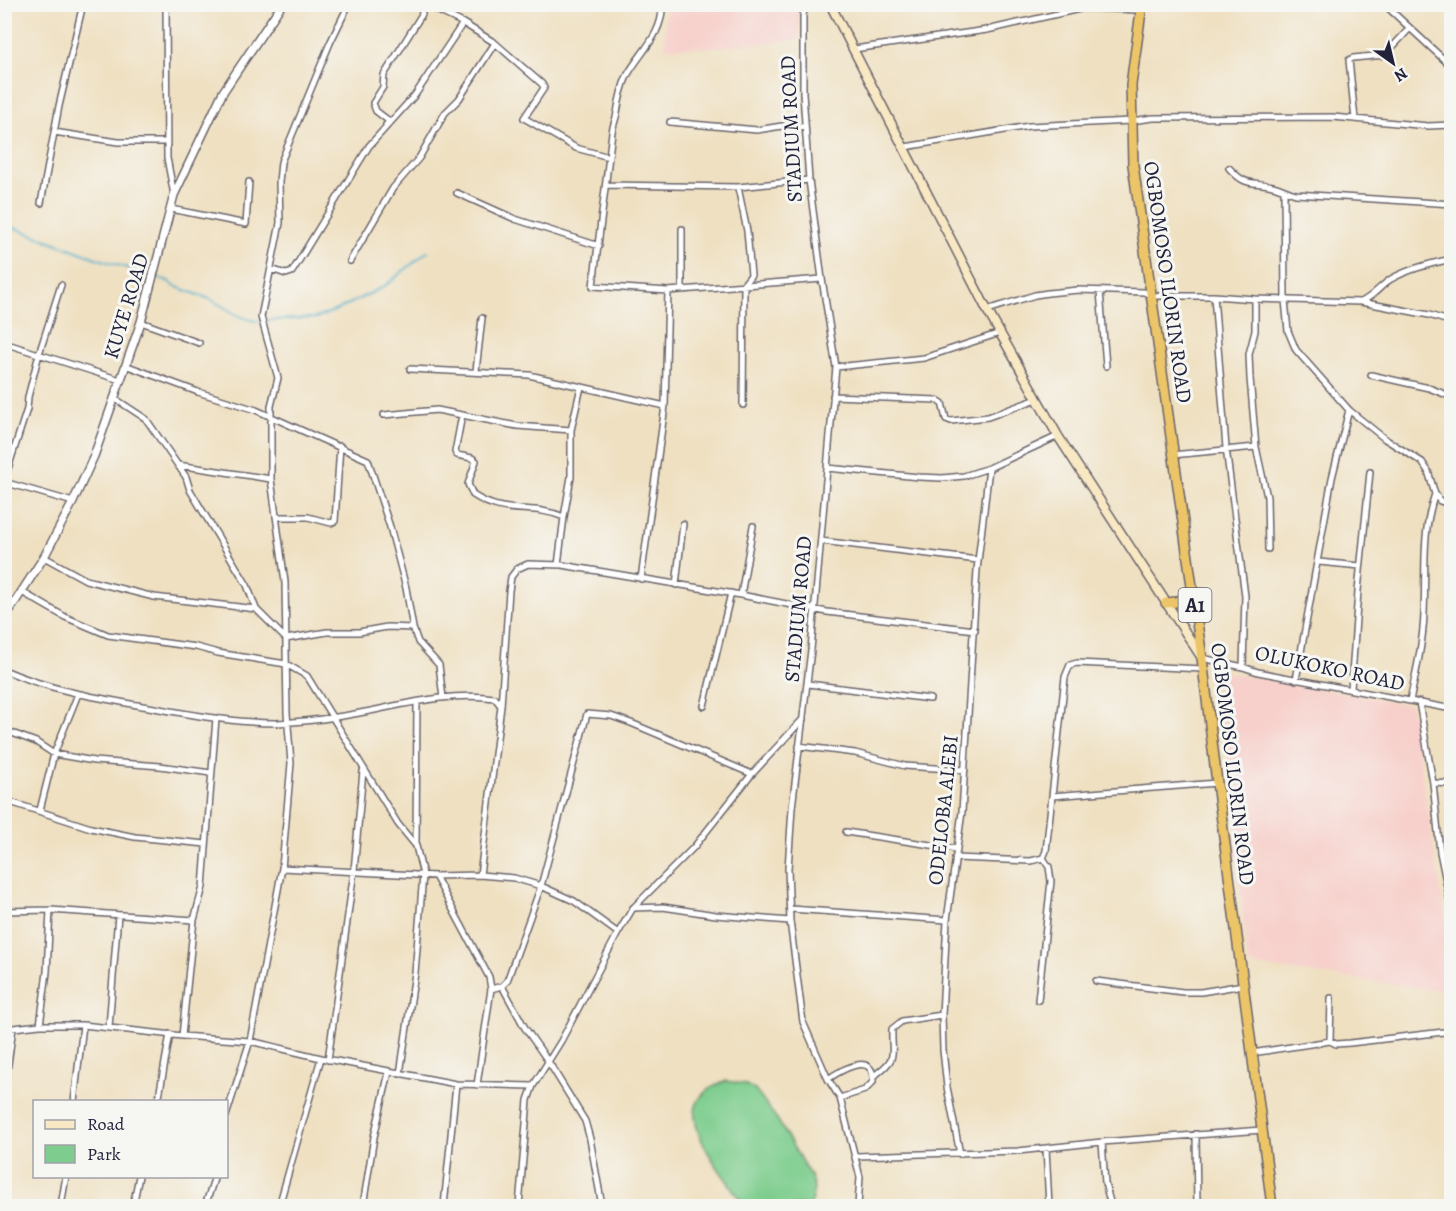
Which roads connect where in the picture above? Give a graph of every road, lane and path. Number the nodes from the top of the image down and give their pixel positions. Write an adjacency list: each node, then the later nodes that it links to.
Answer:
1 (83, 4): 22 (street)
2 (166, 4): 24 (street)
3 (282, 4): 34 (street, KUYE ROAD)
4 (349, 4): 42 (street)
5 (650, 4): 11 (street)
6 (805, 4): 21 (street, STADIUM ROAD)
7 (830, 4): 15 (main road)
8 (1384, 4): 13 (street)
9 (420, 5): 12 (street); 23 (street)
10 (1141, 7): 15 (street); 18 (highway, OGBOMOSO ILORIN ROAD / A1)
11 (662, 8): 26 (street)
12 (463, 23): 14 (street); 23 (street)
13 (1410, 28): 16 (street); 17 (street)
14 (495, 44): 26 (street); 41 (street)
15 (854, 49): 25 (main road)
16 (1452, 67)
17 (1355, 119): 18 (street); 20 (street)
18 (1131, 121): 25 (street); 49 (highway, OGBOMOSO ILORIN ROAD / A1)
19 (670, 122): 21 (street)
20 (1452, 125)
21 (805, 127): 28 (street, STADIUM ROAD)
22 (54, 132): 24 (street); 35 (street)
23 (380, 133): 42 (street)
24 (167, 142): 34 (street)
25 (905, 147): 54 (main road)
26 (609, 157): 30 (street)
27 (1229, 168): 32 (street)
28 (809, 180): 31 (street); 43 (street, STADIUM ROAD)
29 (249, 182): 37 (street)
30 (606, 185): 31 (street); 39 (street)
31 (738, 187): 44 (street)
32 (1284, 190): 36 (street); 52 (street)
33 (457, 193): 39 (street)
34 (174, 195): 37 (street, KUYE ROAD)
35 (41, 203)
36 (1452, 204)
37 (171, 209): 56 (street, KUYE ROAD)
38 (682, 229): 46 (street)
39 (599, 246): 47 (street)
40 (1452, 258): 53 (street)
41 (350, 261)
42 (271, 269): 79 (street)
43 (822, 279): 44 (street); 64 (street, STADIUM ROAD)
44 (744, 284): 46 (street); 74 (street)
45 (61, 285): 61 (street)
46 (682, 290): 47 (street)
47 (668, 291): 75 (street)
48 (1100, 291): 49 (street); 54 (street); 63 (street)
49 (1152, 296): 50 (street); 85 (highway, OGBOMOSO ILORIN ROAD / A1)
50 (1214, 296): 51 (street); 84 (street)
51 (1255, 299): 52 (street); 83 (street)
52 (1285, 300): 53 (street); 76 (street)
53 (1360, 302): 57 (street)
54 (987, 310): 58 (main road)
55 (482, 318): 66 (street)
56 (141, 322): 60 (street); 62 (street, KUYE ROAD)
57 (1452, 322)
58 (1000, 333): 64 (street); 73 (main road)
59 (4, 343): 61 (street)
60 (199, 343)
61 (39, 354): 68 (street); 91 (street)
62 (125, 365): 68 (street, KUYE ROAD); 79 (street)
63 (1106, 366)
64 (836, 367): 70 (street, STADIUM ROAD)
65 (410, 369): 66 (street)
66 (477, 371): 69 (street)
67 (1371, 375): 71 (street)
68 (120, 380): 72 (street, KUYE ROAD)
69 (581, 387): 75 (street); 80 (street)
70 (833, 396): 73 (street); 87 (street, STADIUM ROAD)
71 (1452, 397)
72 (114, 398): 86 (street); 93 (street, KUYE ROAD)
73 (1036, 399): 81 (main road)
74 (743, 405)
75 (665, 406): 106 (street)
76 (1349, 410): 92 (street); 103 (street)
77 (384, 415): 78 (street)
78 (462, 415): 80 (street); 96 (street)
79 (271, 417): 82 (street); 90 (street)
80 (571, 430): 96 (street)
81 (1058, 436): 88 (street); 112 (main road)
82 (340, 446): 95 (street); 116 (street)
83 (1256, 447): 84 (street); 100 (street)
84 (1227, 448): 85 (street); 121 (street)
85 (1172, 455): 110 (highway, OGBOMOSO ILORIN ROAD / A1)
86 (177, 465): 90 (street); 113 (street)
87 (827, 468): 88 (street); 99 (street, STADIUM ROAD)
88 (989, 468): 102 (street, ODELOBA ALEBI)
89 (1370, 472): 105 (street)
90 (271, 478): 95 (street)
91 (4, 481): 93 (street)
92 (1435, 494): 94 (street); 130 (street)
93 (73, 502): 101 (street, KUYE ROAD)
94 (1452, 505)
95 (276, 517): 118 (street)
96 (564, 517): 104 (street)
97 (683, 524): 107 (street)
98 (753, 526): 111 (street)
99 (821, 541): 102 (street); 114 (street, STADIUM ROAD)
100 (1268, 549)
101 (44, 557): 108 (street, KUYE ROAD); 113 (street)
102 (978, 560): 117 (street, ODELOBA ALEBI)
103 (1318, 562): 105 (street); 124 (street)
104 (558, 565): 106 (street); 133 (street)
105 (1360, 567): 126 (street)
106 (641, 579): 107 (street)
107 (676, 585): 109 (street)
108 (22, 592): 115 (street, KUYE ROAD); 120 (street)
109 (730, 593): 111 (street); 134 (street)
110 (1194, 593): 112 (highway); 119 (highway, OGBOMOSO ILORIN ROAD / A1)
111 (741, 595): 114 (street)
112 (1166, 603): 119 (main road)
113 (256, 609): 118 (street)
114 (815, 609): 117 (street); 125 (street, STADIUM ROAD)
115 (4, 619)
116 (413, 628): 118 (street); 128 (street)
117 (975, 630): 144 (street, ODELOBA ALEBI)
118 (286, 639): 120 (street)
119 (1202, 658): 121 (street, OLUKOKO ROAD); 122 (highway, OGBOMOSO ILORIN ROAD / A1)
120 (286, 664): 136 (street); 139 (street)
121 (1243, 667): 124 (street, OLUKOKO ROAD)
122 (1203, 669): 147 (highway, OGBOMOSO ILORIN ROAD / A1); 150 (street)
123 (4, 670): 127 (street)
124 (1296, 680): 126 (street, OLUKOKO ROAD)
125 (808, 684): 129 (street); 137 (street, STADIUM ROAD)
126 (1351, 688): 130 (street, OLUKOKO ROAD)
127 (78, 694): 138 (street); 142 (street)
128 (443, 698): 131 (street); 133 (street)
129 (930, 699)
130 (1410, 701): 132 (street, OLUKOKO ROAD)
131 (417, 702): 136 (street); 155 (street)
132 (1419, 702): 135 (street, OLUKOKO ROAD); 148 (street)
133 (501, 706): 164 (street)
134 (704, 706)
135 (1452, 709)
136 (334, 717): 139 (street); 143 (street)
137 (804, 717): 141 (street, STADIUM ROAD); 146 (street)
138 (216, 718): 139 (street); 145 (street)
139 (289, 722): 161 (street)
140 (4, 730): 142 (street)
141 (799, 746): 144 (street); 168 (street, STADIUM ROAD)
142 (54, 754): 145 (street); 152 (street)
143 (363, 770): 155 (street); 162 (street)
144 (965, 770): 156 (street, ODELOBA ALEBI)
145 (211, 773): 154 (street)
146 (752, 774): 166 (street); 167 (street)
147 (1217, 783): 150 (street); 178 (highway, OGBOMOSO ILORIN ROAD / A1)
148 (1433, 783): 149 (street); 157 (street)
149 (1452, 784)
150 (1052, 796): 160 (street)
151 (4, 800): 152 (street)
152 (40, 810): 154 (street)
153 (846, 832): 156 (street)
154 (206, 844): 173 (street)
155 (416, 846): 163 (street)
156 (957, 849): 159 (street, ODELOBA ALEBI)
157 (1440, 852): 158 (street); 171 (street)
158 (1452, 853)
159 (955, 858): 160 (street); 174 (street, ODELOBA ALEBI)
160 (1043, 858): 182 (street)
161 (282, 868): 162 (street); 192 (street)
162 (354, 871): 163 (street); 196 (street)
163 (423, 875): 165 (street); 199 (street)
164 (480, 875): 165 (street); 166 (street)
165 (435, 876): 180 (street)
166 (541, 886): 176 (street); 179 (street)
167 (633, 908): 175 (street); 176 (street)
168 (791, 909): 174 (street); 175 (street, STADIUM ROAD)
169 (50, 910): 170 (street); 172 (street); 184 (street)
170 (4, 911)
171 (1452, 911)
172 (118, 915): 173 (street); 186 (street)
173 (194, 920): 191 (street)
174 (947, 920): 183 (street, ODELOBA ALEBI)
175 (790, 921): 201 (street, STADIUM ROAD)
176 (618, 933): 197 (street)
177 (1096, 981): 178 (street)
178 (1243, 985): 194 (highway, OGBOMOSO ILORIN ROAD / A1)
179 (502, 986): 180 (street); 197 (street)
180 (491, 989): 203 (street)
181 (1331, 998): 193 (street)
182 (1038, 1000)
183 (942, 1015): 200 (street); 214 (street, ODELOBA ALEBI)
184 (40, 1025): 185 (street); 187 (street)
185 (83, 1025): 186 (street); 207 (street)
186 (109, 1027): 190 (street)
187 (13, 1028): 188 (street); 205 (street)
188 (4, 1029)
189 (1452, 1031): 193 (street)
190 (170, 1034): 191 (street); 208 (street)
191 (182, 1036): 192 (street)
192 (250, 1041): 195 (street); 209 (street)
193 (1330, 1041): 194 (street)
194 (1252, 1053): 210 (highway, OGBOMOSO ILORIN ROAD / A1)
195 (321, 1058): 196 (street); 222 (street)
196 (328, 1060): 198 (street)
197 (548, 1061): 204 (street); 226 (street)
198 (389, 1072): 199 (street); 223 (street)
199 (400, 1074): 202 (street)
200 (874, 1076): 201 (street); 206 (street)
201 (828, 1079): 206 (street, STADIUM ROAD)
202 (456, 1084): 203 (street); 224 (street)
203 (477, 1085): 204 (street)
204 (532, 1086): 225 (street)
205 (4, 1093)
206 (840, 1098): 215 (street, STADIUM ROAD)
207 (74, 1100)
208 (158, 1100)
209 (228, 1110)
210 (1262, 1130): 211 (street); 232 (highway, OGBOMOSO ILORIN ROAD / A1)
211 (1196, 1134): 212 (street); 231 (street)
212 (1102, 1142): 213 (street); 230 (street)
213 (1046, 1148): 214 (street); 229 (street)
214 (960, 1154): 215 (street)
215 (856, 1156): 228 (street, STADIUM ROAD)
216 (66, 1178): 219 (street)
217 (139, 1178): 220 (street)
218 (214, 1178): 221 (street)
219 (61, 1206)
220 (133, 1206)
221 (205, 1206)
222 (279, 1206)
223 (363, 1206)
224 (444, 1206)
225 (519, 1206)
226 (602, 1206): 227 (street)
227 (657, 1206)
228 (858, 1206)
229 (1049, 1206)
230 (1111, 1206)
231 (1197, 1206)
232 (1272, 1206)

